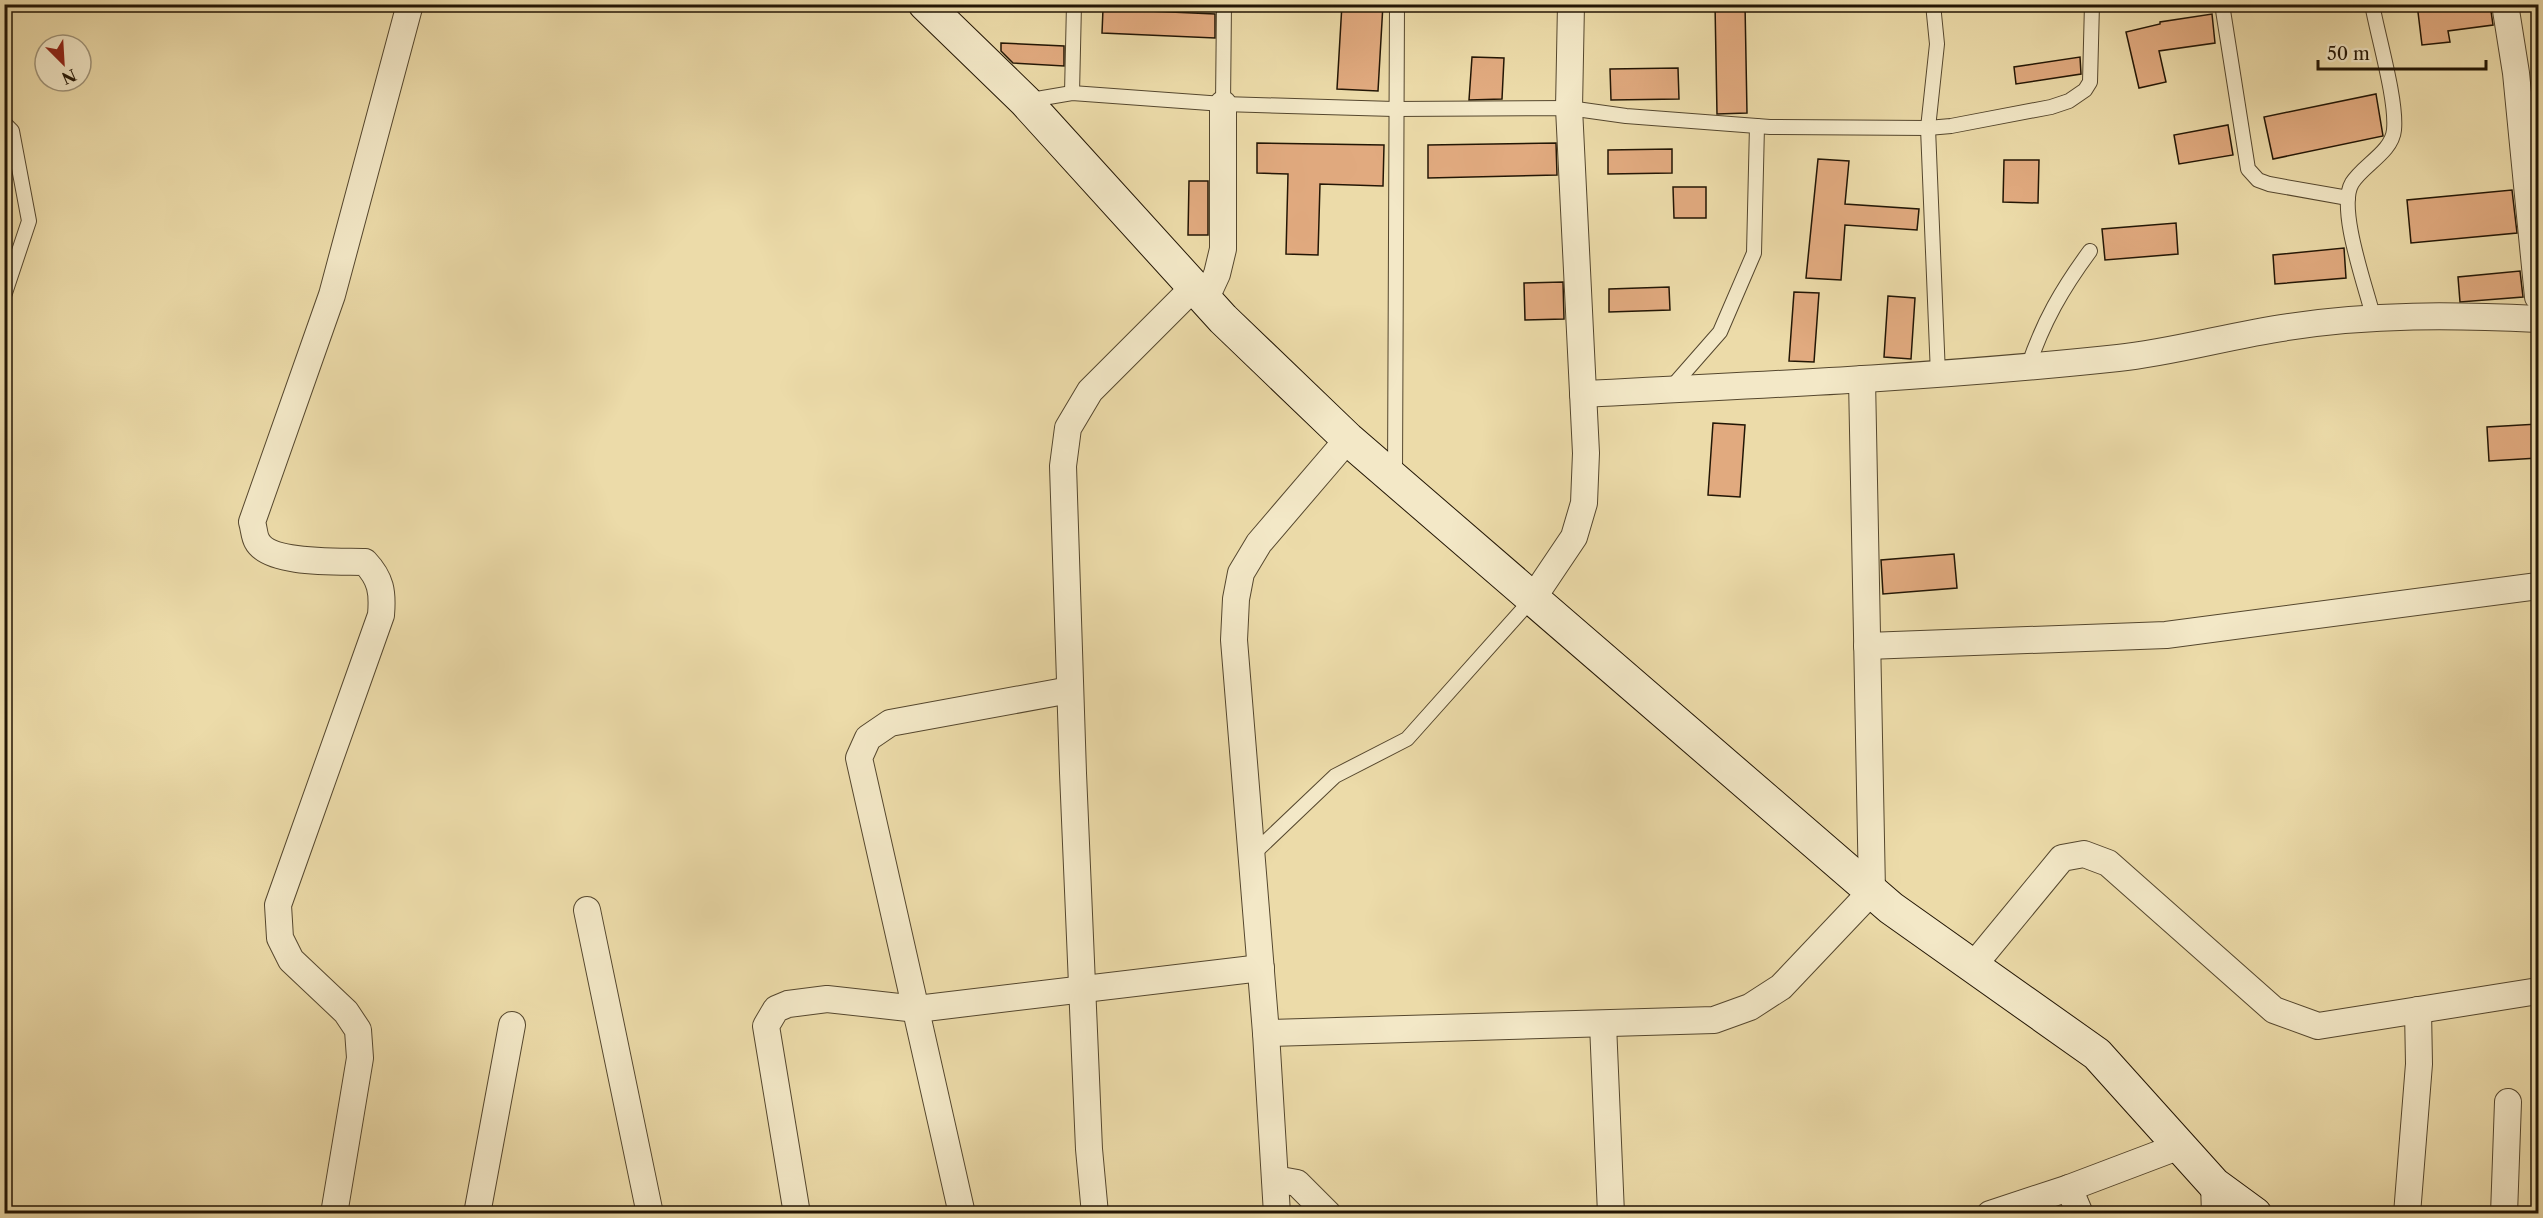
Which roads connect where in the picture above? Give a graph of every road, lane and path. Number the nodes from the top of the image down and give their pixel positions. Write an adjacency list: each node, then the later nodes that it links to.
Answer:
1 (410, 4): 55 (street)
2 (925, 4): 13 (street)
3 (1074, 4): 12 (lane)
4 (1224, 4): 14 (lane)
5 (1397, 4): 16 (lane)
6 (1571, 4): 15 (street)
7 (1934, 4): 19 (lane)
8 (2091, 4): 19 (lane)
9 (2222, 4): 20 (lane)
10 (2372, 4): 20 (lane)
11 (2505, 4): 24 (street)
12 (1072, 93): 13 (lane); 14 (lane)
13 (1024, 101): 22 (street)
14 (1223, 104): 16 (lane); 22 (street)
15 (1569, 108): 16 (lane); 18 (lane); 31 (street)
16 (1394, 109): 33 (lane)
17 (4, 123): 23 (lane)
18 (1757, 126): 19 (lane); 30 (lane)
19 (1928, 128): 28 (lane)
20 (2348, 198): 25 (lane)
21 (2090, 251): 27 (lane)
22 (1199, 293): 32 (street); 37 (street)
23 (4, 296)
24 (2538, 297)
25 (2373, 316): 26 (street); 27 (street)
26 (2538, 319)
27 (2028, 367): 28 (street)
28 (1938, 375): 29 (street)
29 (1862, 379): 30 (street); 36 (street)
30 (1670, 389): 31 (street)
31 (1584, 394): 35 (street)
32 (1348, 439): 33 (street); 38 (street)
33 (1395, 480): 35 (street)
34 (2538, 586): 36 (street)
35 (1533, 598): 38 (lane); 39 (street)
36 (1867, 646): 39 (street)
37 (1070, 690): 43 (street); 45 (street)
38 (1252, 855): 42 (street)
39 (1872, 891): 41 (street); 47 (street)
40 (587, 910): 57 (street)
41 (1973, 966): 46 (street); 51 (street)
42 (1261, 968): 43 (street); 49 (street)
43 (1083, 991): 45 (street); 60 (street)
44 (2538, 991): 46 (street)
45 (916, 1009): 58 (street); 59 (street)
46 (2418, 1010): 67 (street)
47 (1603, 1024): 49 (street); 63 (street)
48 (512, 1025): 56 (street)
49 (1266, 1033): 52 (street)
50 (2508, 1102): 68 (street)
51 (2180, 1146): 53 (street); 54 (street)
52 (1275, 1179): 61 (street); 62 (street)
53 (2069, 1188): 64 (street); 65 (street)
54 (2214, 1199): 66 (street)
55 (334, 1214)
56 (477, 1214)
57 (650, 1214)
58 (797, 1214)
59 (962, 1214)
60 (1095, 1214)
61 (1277, 1214)
62 (1328, 1214)
63 (1611, 1214)
64 (1990, 1214)
65 (2080, 1214)
66 (2255, 1214)
67 (2406, 1214)
68 (2504, 1214)

